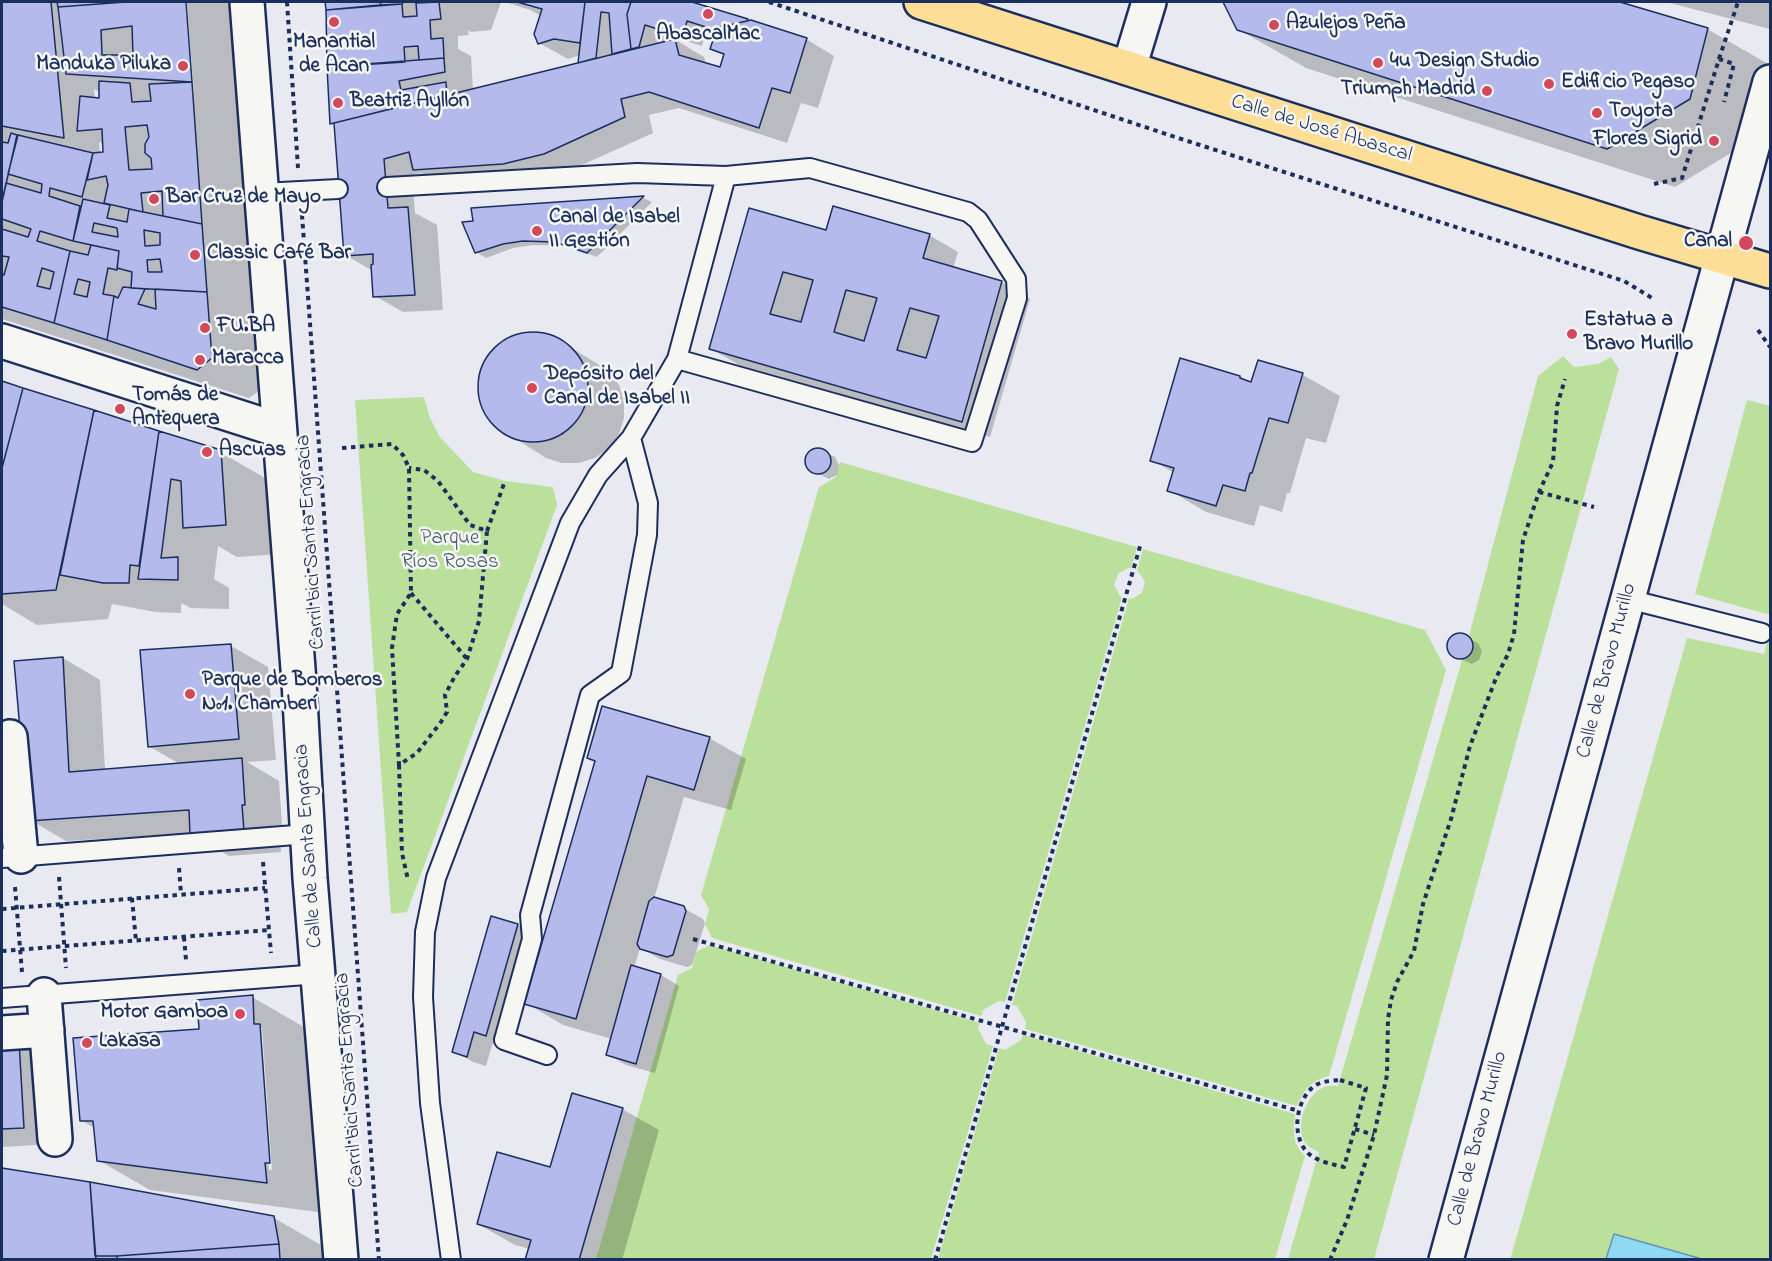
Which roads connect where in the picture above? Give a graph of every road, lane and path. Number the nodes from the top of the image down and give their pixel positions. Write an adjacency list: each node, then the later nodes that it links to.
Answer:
1 (247, 2): 16 (main road, Calle de Santa Engracia)
2 (287, 2): 15 (path, Carril bici Santa Engracia)
3 (769, 2): 19 (path)
4 (921, 2): 8 (main road, Calle de José Abascal)
5 (1149, 2): 8 (main road)
6 (1738, 2): 7 (path)
7 (1719, 59): 10 (path); 12 (path)
8 (1129, 68): 17 (main road, Calle de José Abascal)
9 (1770, 82): 17 (main road, Calle de Bravo Murillo)
10 (1724, 102)
11 (726, 176): 13 (lane); 23 (lane); 23 (lane)
12 (1654, 184)
13 (387, 187)
14 (338, 189): 15 (lane)
15 (300, 190): 16 (lane); 65 (path, Carril bici Santa Engracia)
16 (262, 193): 25 (main road, Calle de Santa Engracia)
17 (1722, 256): 18 (main road, Calle de José Abascal); 35 (main road, Calle de Bravo Murillo)
18 (1770, 271)
19 (1652, 298)
20 (1758, 330): 22 (path)
21 (2, 341): 25 (main road)
22 (1770, 347)
23 (677, 359): 26 (lane)
24 (1565, 379): 30 (path)
25 (279, 430): 40 (main road, Calle de Santa Engracia)
26 (631, 438): 59 (lane); 66 (lane)
27 (342, 448): 28 (path)
28 (409, 468): 32 (path); 34 (path)
29 (505, 482): 32 (path)
30 (1539, 492): 31 (path); 62 (path)
31 (1594, 507)
32 (488, 531): 37 (path)
33 (1141, 543): 56 (path)
34 (411, 593): 37 (path); 39 (path)
35 (1628, 598): 36 (lane); 69 (main road, Calle de Bravo Murillo)
36 (1762, 633)
37 (467, 659): 39 (path)
38 (10, 737): 41 (main road)
39 (399, 765): 43 (path)
40 (309, 834): 42 (lane); 53 (main road, Calle de Santa Engracia)
41 (11, 848): 42 (lane); 46 (path)
42 (57, 854): 45 (path)
43 (408, 880)
44 (132, 898): 45 (path); 49 (path); 49 (path)
45 (61, 904): 46 (path); 50 (path)
46 (16, 908): 47 (path); 51 (path)
47 (2, 909)
48 (693, 939): 56 (path)
49 (136, 941): 50 (path)
50 (64, 946): 51 (path); 54 (path)
51 (20, 950): 52 (path); 54 (path)
52 (2, 951)
53 (319, 974): 54 (lane); 64 (main road, Calle de Santa Engracia)
54 (45, 995): 55 (lane); 57 (main road)
55 (2, 998)
56 (1002, 1026): 60 (path); 67 (path)
57 (47, 1030): 58 (main road); 63 (main road)
58 (2, 1034)
59 (547, 1055)
60 (1299, 1111): 61 (path); 61 (path)
61 (1355, 1129): 62 (path)
62 (1374, 1135): 68 (path)
63 (55, 1139)
64 (340, 1260)
65 (379, 1260)
66 (451, 1260)
67 (935, 1260)
68 (1330, 1260)
69 (1446, 1260)

